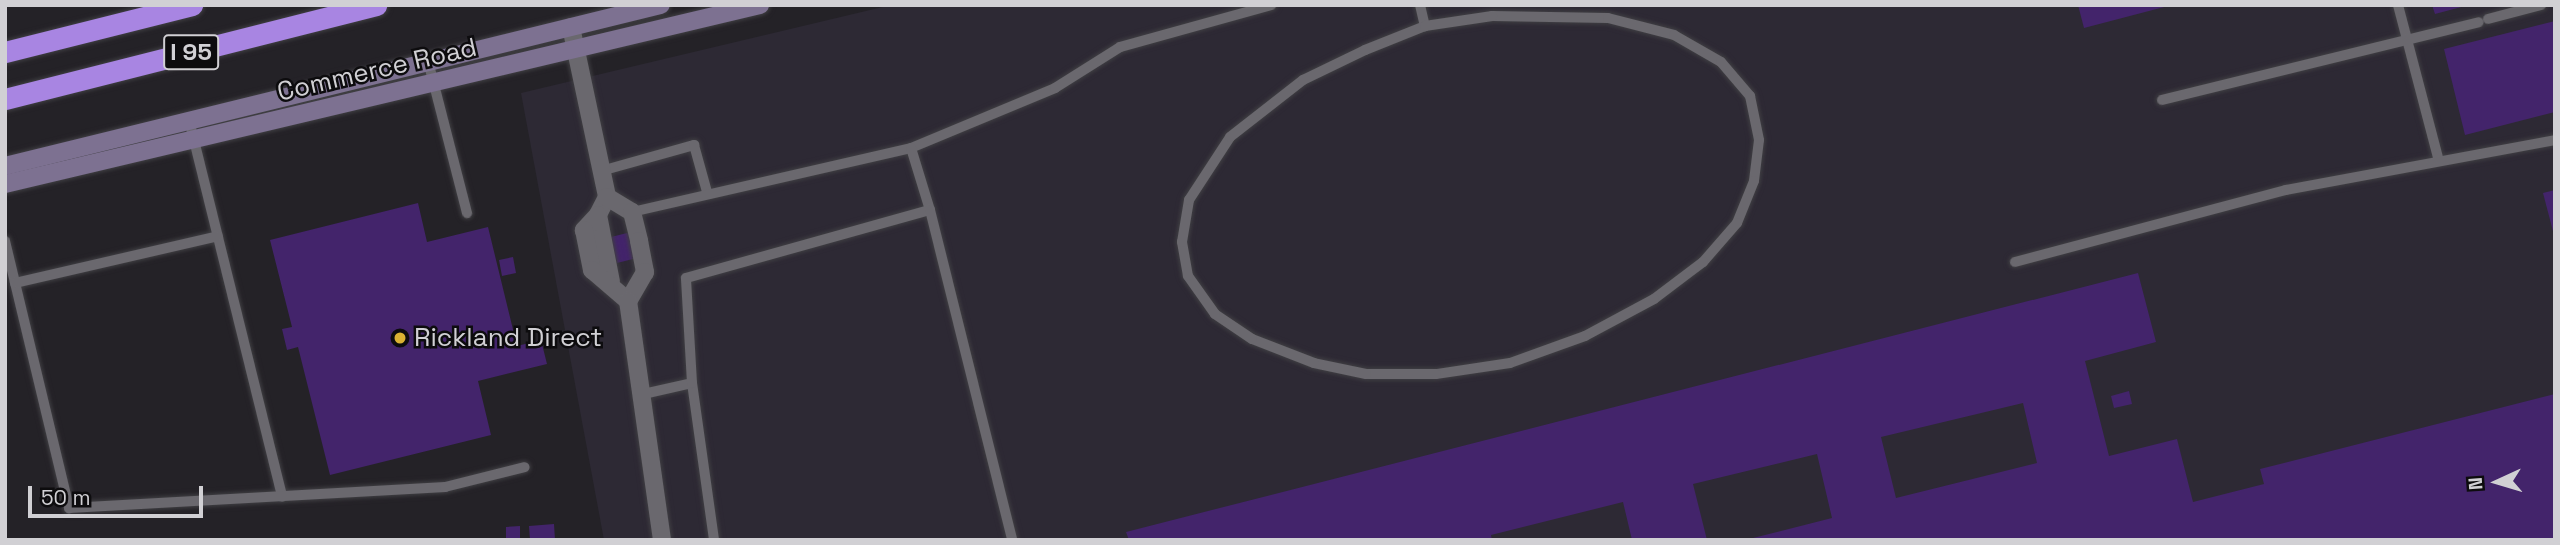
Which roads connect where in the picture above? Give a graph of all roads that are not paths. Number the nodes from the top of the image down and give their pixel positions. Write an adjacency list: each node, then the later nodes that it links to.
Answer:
1 (192, 5): 13 (highway, I 95)
2 (376, 5): 16 (highway, I 95)
3 (660, 5): 10 (main road, Commerce Road)
4 (760, 5): 12 (main road, Commerce Road)
5 (1271, 5): 21 (lane)
6 (1420, 5): 9 (lane)
7 (2398, 5): 11 (lane)
8 (2542, 5): 11 (lane)
9 (1425, 26): 9 (lane)
10 (571, 27): 12 (street); 14 (main road, Commerce Road)
11 (2407, 39): 17 (lane); 22 (lane)
12 (576, 50): 15 (main road, Commerce Road); 24 (street)
13 (5, 52)
14 (428, 61): 15 (lane); 18 (main road, Commerce Road)
15 (433, 84): 19 (main road, Commerce Road); 30 (lane)
16 (5, 99)
17 (2162, 100)
18 (189, 120): 19 (lane); 23 (main road, Commerce Road)
19 (193, 140): 25 (main road, Commerce Road); 31 (lane)
20 (2555, 140): 22 (lane)
21 (911, 148): 26 (lane); 28 (lane)
22 (2438, 157): 33 (lane)
23 (5, 166)
24 (601, 171): 26 (lane); 27 (street)
25 (5, 184)
26 (707, 192): 29 (lane)
27 (607, 197): 29 (street); 35 (street)
28 (930, 211): 36 (lane); 42 (lane)
29 (632, 212): 35 (street)
30 (467, 213)
31 (218, 236): 34 (lane); 39 (lane)
32 (5, 241): 34 (lane)
33 (2015, 262)
34 (15, 283): 39 (lane)
35 (628, 300): 37 (street)
36 (692, 383): 37 (lane); 41 (lane)
37 (638, 396): 40 (street)
38 (525, 467): 39 (lane)
39 (282, 497)
40 (662, 540)
41 (714, 540)
42 (1012, 540)

